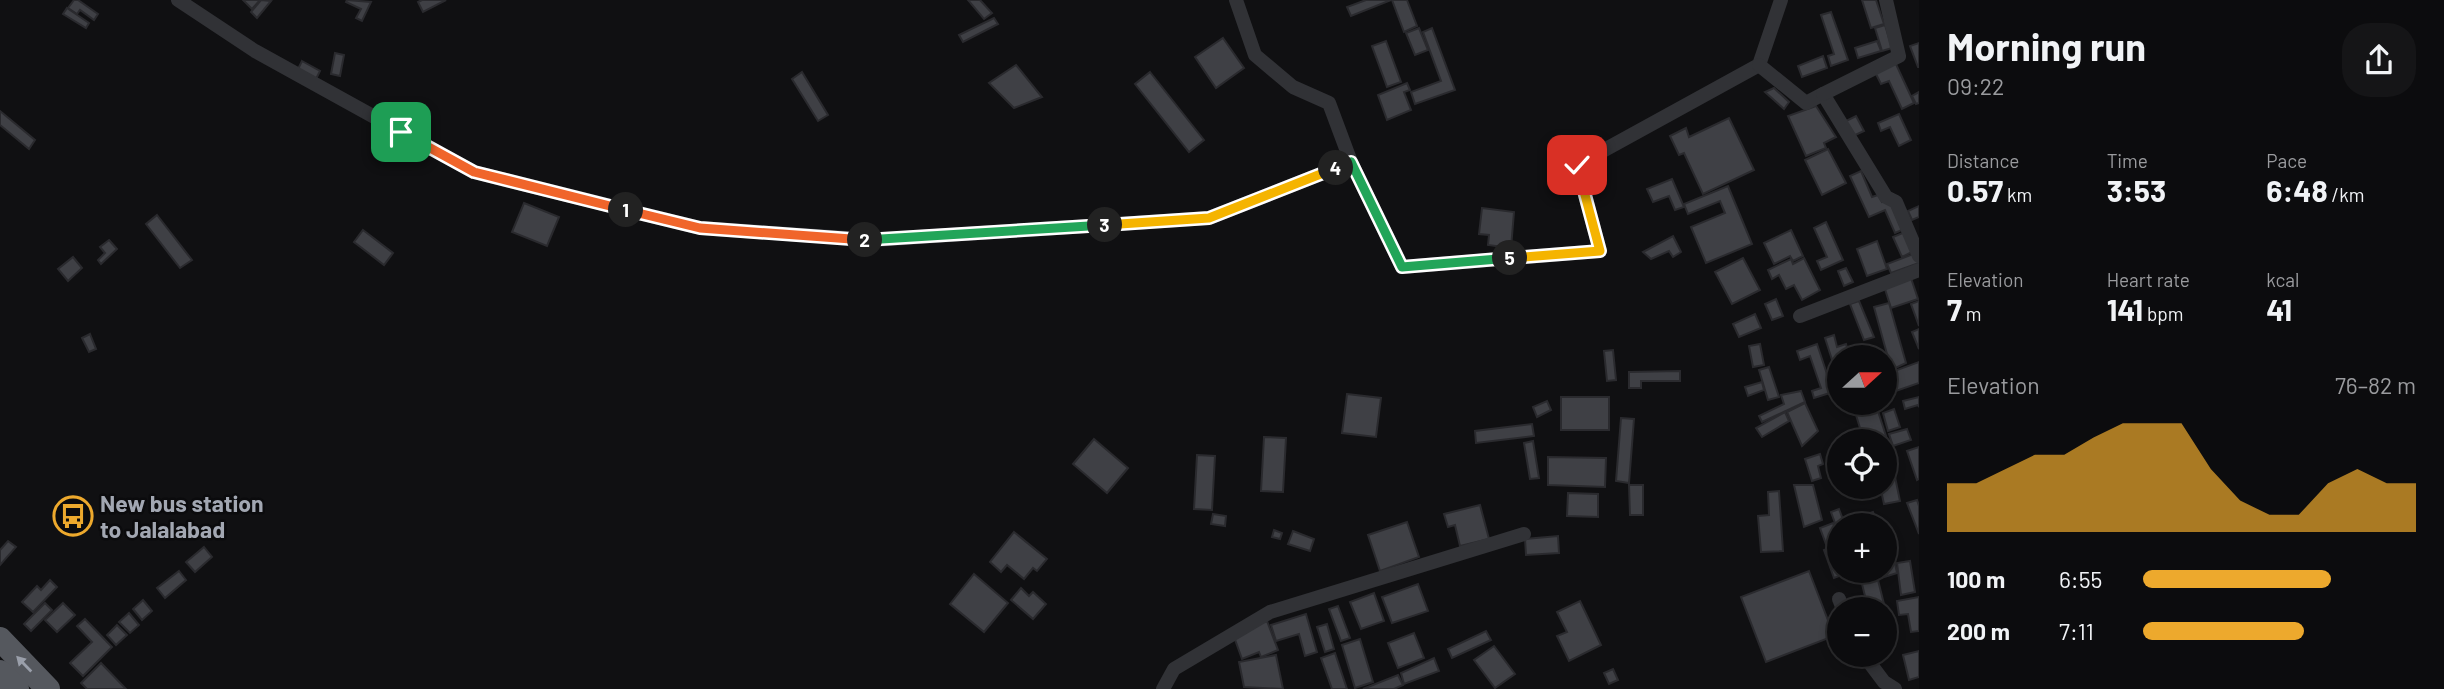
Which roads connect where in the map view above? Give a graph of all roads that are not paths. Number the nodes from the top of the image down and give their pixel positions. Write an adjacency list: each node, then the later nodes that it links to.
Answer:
1 (178, 0): 7 (street)
2 (1236, 0): 7 (street)
3 (1781, 0): 5 (street)
4 (1886, 0): 6 (street)
5 (1759, 65): 6 (street); 7 (street)
6 (1823, 94): 8 (street)
7 (1351, 162)
8 (1919, 256)
9 (1919, 270): 10 (street)
10 (1800, 316)
11 (1524, 534): 17 (street)
12 (0, 639): 16 (highway, one-way to 12)
13 (1873, 667): 18 (street)
14 (0, 671): 15 (highway)
15 (17, 689)
16 (48, 689)
17 (1163, 689)
18 (1895, 689)

